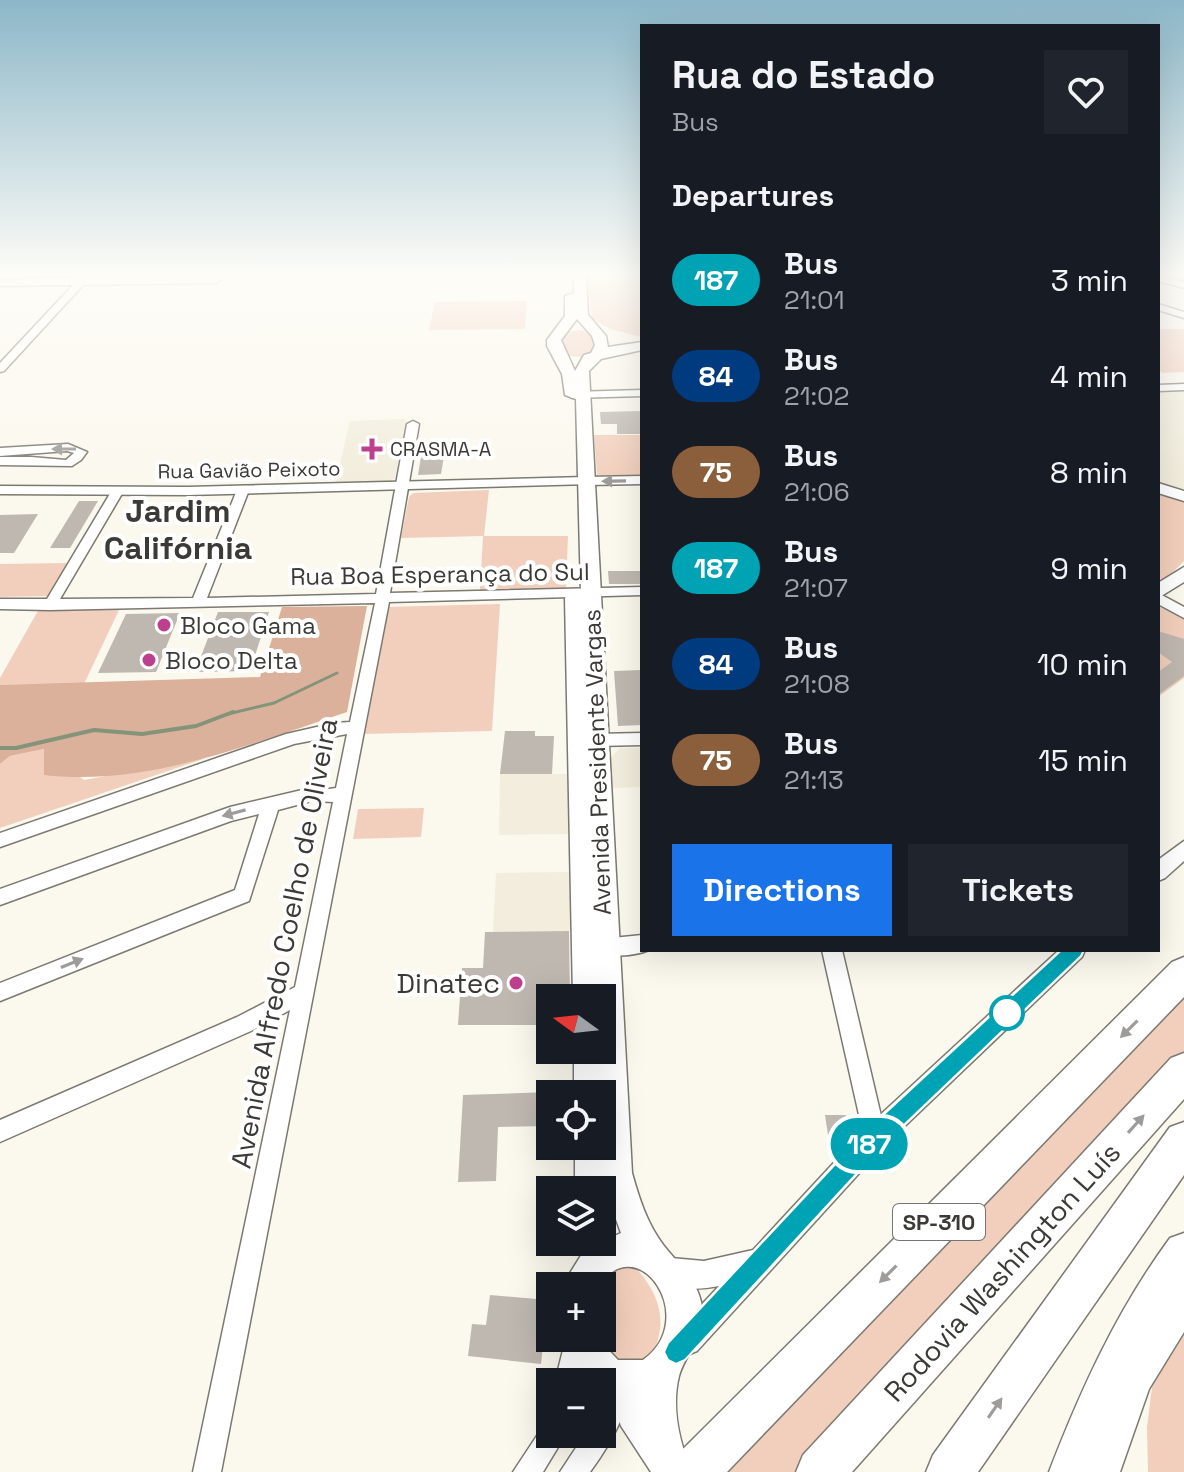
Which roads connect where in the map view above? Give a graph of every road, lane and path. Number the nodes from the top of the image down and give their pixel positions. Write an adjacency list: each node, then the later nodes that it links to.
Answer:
1 (23, 344): 6 (street)
2 (554, 344): 8 (main road, Avenida Presidente Vargas)
3 (601, 344): 7 (main road, Avenida Presidente Vargas)
4 (640, 344): 7 (main road)
5 (0, 347): 6 (street)
6 (20, 347): 9 (street)
7 (590, 358): 8 (main road); 13 (main road, Avenida Presidente Vargas)
8 (561, 359): 13 (main road, Avenida Presidente Vargas)
9 (0, 369)
10 (1184, 387): 11 (street)
11 (1160, 388)
12 (640, 393): 13 (street)
13 (578, 394): 18 (main road, Avenida Presidente Vargas)
14 (413, 424): 19 (street, Avenida Alfredo Coelho de Oliveira)
15 (0, 452): 16 (street, one-way to 15)
16 (0, 461)
17 (640, 480): 18 (street, Rua Gavião Peixoto, one-way to 18)
18 (580, 481): 19 (street, Rua Gavião Peixoto); 28 (main road, Avenida Presidente Vargas)
19 (400, 487): 22 (street, Rua Gavião Peixoto); 29 (street, Avenida Alfredo Coelho de Oliveira)
20 (1160, 489): 24 (main road)
21 (0, 490): 23 (street, Rua Gavião Peixoto)
22 (243, 490): 23 (street, Rua Gavião Peixoto); 31 (street)
23 (117, 492): 33 (street)
24 (1184, 496)
25 (1184, 573): 27 (main road)
26 (640, 591): 28 (street, Rua Boa Esperança do Sul)
27 (1160, 591)
28 (583, 592): 29 (street, Rua Boa Esperança do Sul); 37 (main road, Avenida Presidente Vargas); 47 (main road, Avenida Presidente Vargas)
29 (383, 596): 31 (street, Rua Boa Esperança do Sul); 35 (street, Avenida Alfredo Coelho de Oliveira)
30 (1160, 599): 34 (street)
31 (198, 603): 33 (street, Rua Boa Esperança do Sul)
32 (0, 604): 33 (street, Rua Boa Esperança do Sul)
33 (50, 605)
34 (1184, 613)
35 (354, 728): 38 (street, Avenida Alfredo Coelho de Oliveira); 42 (street)
36 (640, 739): 37 (street)
37 (596, 740): 47 (main road, Avenida Presidente Vargas)
38 (342, 794): 39 (street); 53 (street, Avenida Alfredo Coelho de Oliveira)
39 (320, 796)
40 (302, 797): 41 (street)
41 (271, 805): 45 (street, one-way to 45); 52 (street, one-way to 41)
42 (0, 840)
43 (1184, 849): 44 (street)
44 (1160, 870)
45 (0, 897)
46 (640, 944): 47 (street)
47 (595, 946): 51 (main road, Avenida Presidente Vargas); 60 (main road, Avenida Presidente Vargas)
48 (832, 952): 56 (street)
49 (1069, 952): 56 (street)
50 (1184, 973): 69 (highway, SP-310, one-way to 69)
51 (589, 984)
52 (0, 992)
53 (303, 993): 55 (street); 70 (street, Avenida Alfredo Coelho de Oliveira)
54 (1184, 1071): 73 (highway, Rodovia Washington Luís / SP-310, one-way to 54)
55 (0, 1131)
56 (875, 1137): 59 (street)
57 (1184, 1141): 74 (highway, one-way to 57)
58 (1184, 1252): 75 (highway)
59 (758, 1262): 60 (street); 64 (street)
60 (662, 1264): 61 (main road); 64 (main road, Avenida Presidente Vargas)
61 (584, 1268)
62 (1184, 1295): 76 (highway)
63 (585, 1352): 65 (main road)
64 (669, 1360): 65 (main road); 69 (main road, Avenida Presidente Vargas)
65 (620, 1379): 66 (street); 69 (main road)
66 (616, 1392)
67 (543, 1448): 71 (street)
68 (591, 1448): 72 (street)
69 (676, 1468)
70 (207, 1472)
71 (527, 1472)
72 (574, 1472)
73 (820, 1472)
74 (950, 1472)
75 (1071, 1472)
76 (1098, 1472)

